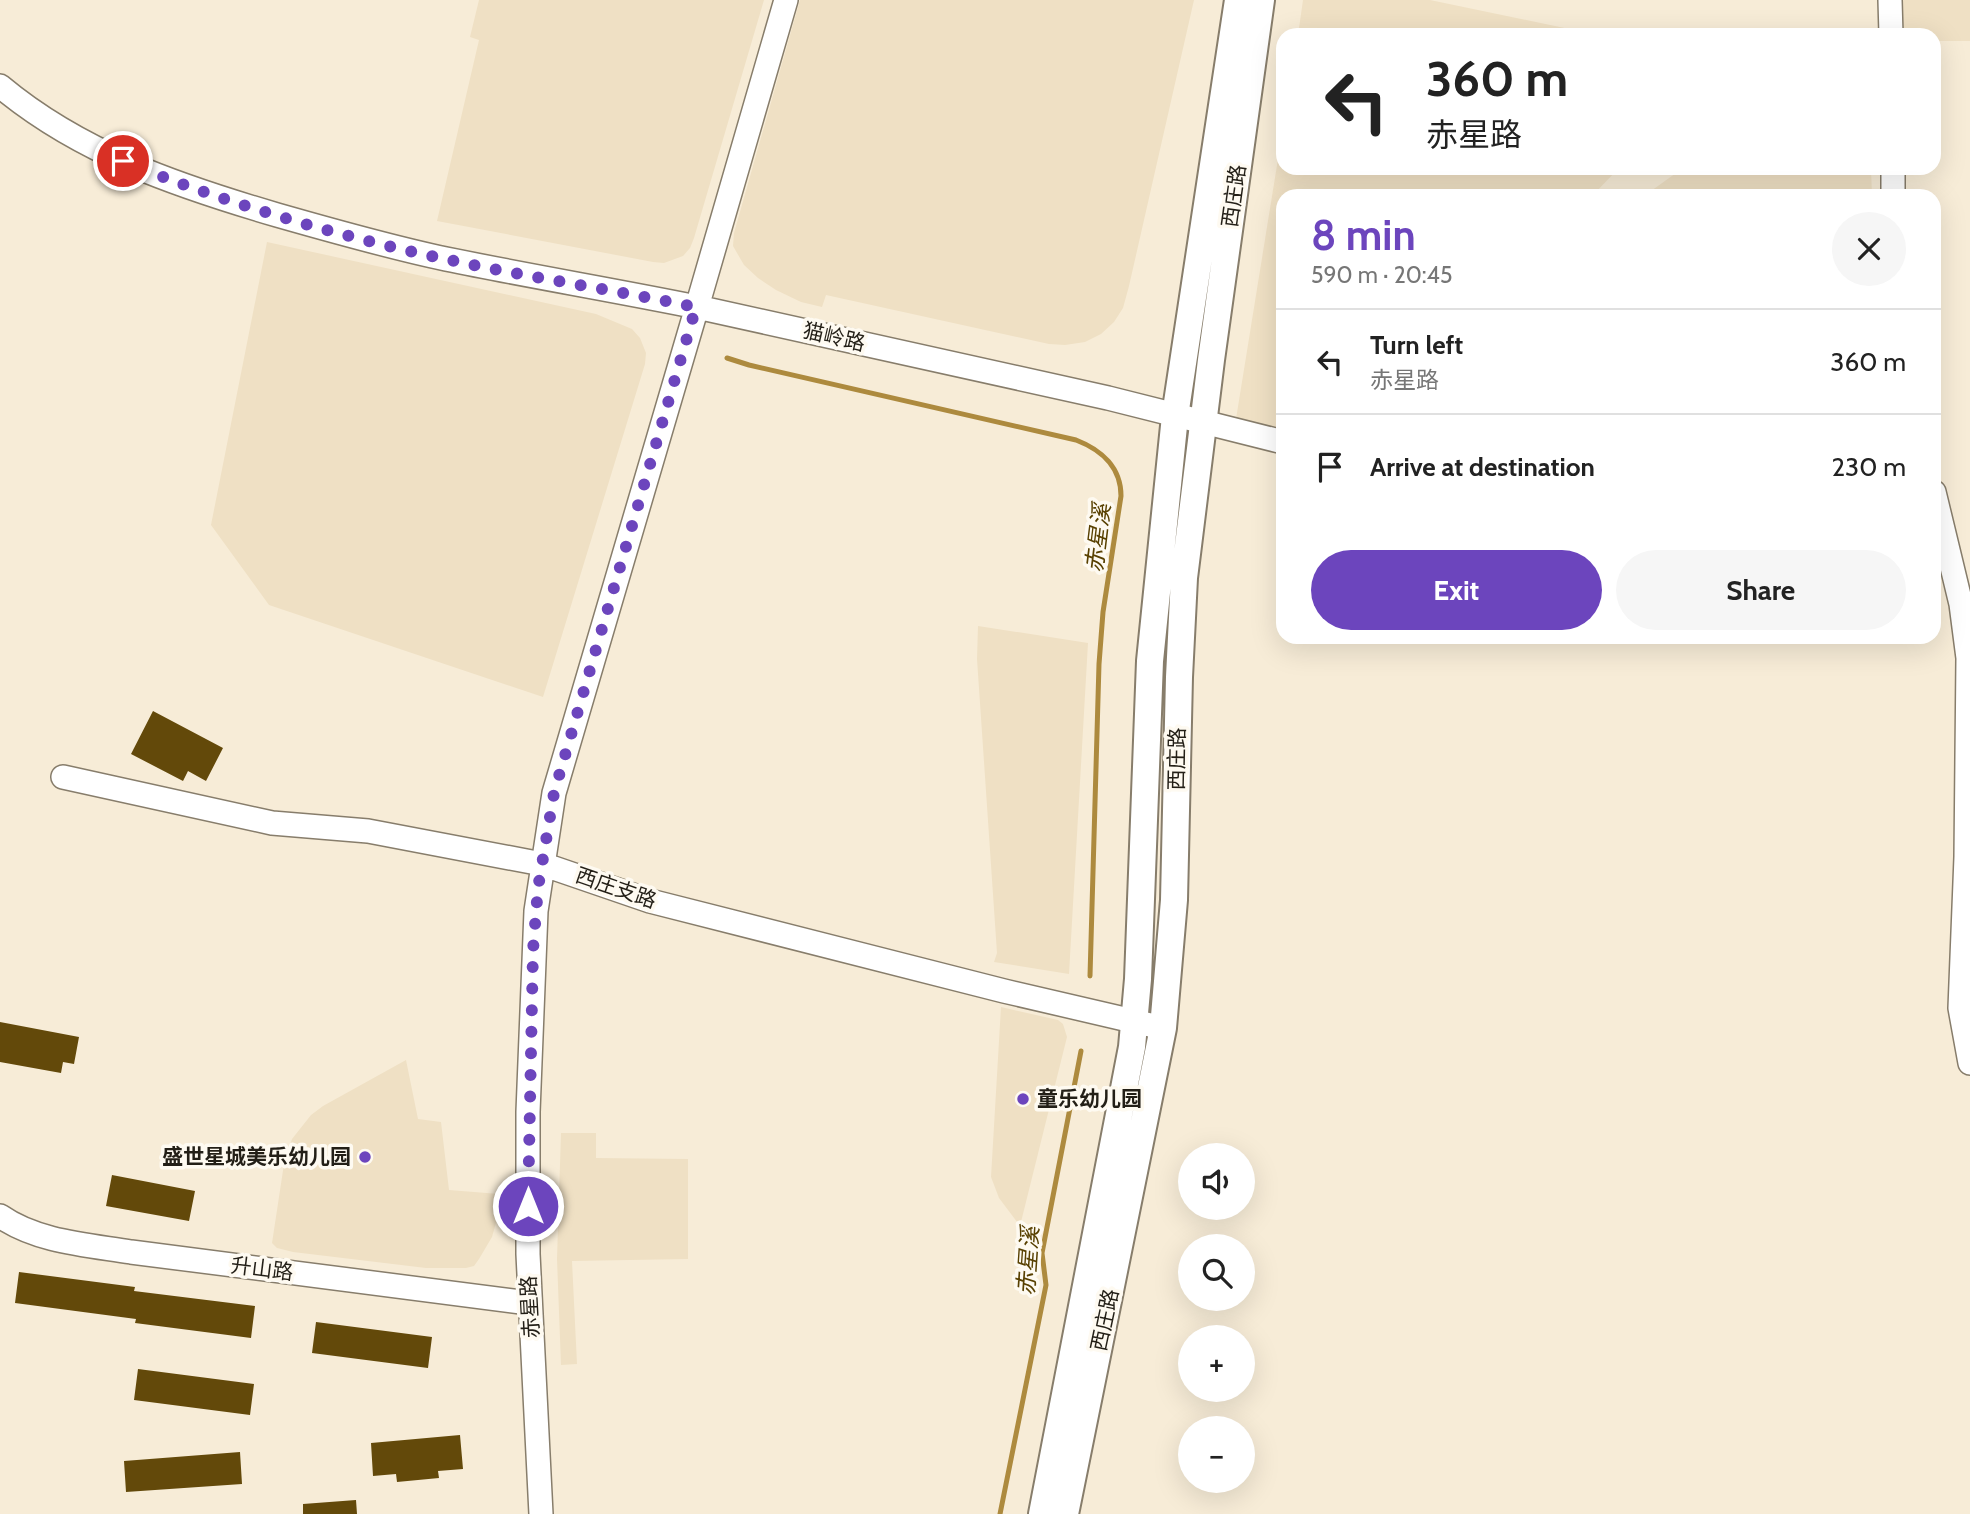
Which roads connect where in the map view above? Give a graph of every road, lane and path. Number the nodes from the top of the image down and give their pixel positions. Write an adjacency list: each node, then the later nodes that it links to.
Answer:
1 (786, 0): 7 (street)
2 (1238, 0): 8 (main road, 西庄路)
3 (1261, 0): 9 (main road, 西庄路)
4 (1890, 0): 5 (street)
5 (1891, 28)
6 (0, 86): 7 (street)
7 (696, 307): 8 (street, 猫岭路); 13 (street, 赤星路)
8 (1175, 416): 9 (street, 猫岭路); 14 (main road, 西庄路)
9 (1205, 424): 10 (street, 猫岭路); 15 (main road, 西庄路)
10 (1276, 440)
11 (1941, 520): 16 (street)
12 (63, 777): 13 (street, 西庄支路)
13 (542, 864): 14 (street, 西庄支路); 18 (street, 赤星路)
14 (1135, 1022): 15 (street, 西庄支路); 19 (main road, 西庄路)
15 (1163, 1028): 19 (main road, 西庄路)
16 (1970, 1063)
17 (0, 1216): 18 (street, 升山路)
18 (529, 1303): 20 (street, 赤星路)
19 (1067, 1447): 21 (street); 22 (main road, 西庄路); 23 (main road, 西庄路); 24 (street)
20 (541, 1514)
21 (1033, 1514)
22 (1042, 1514)
23 (1065, 1514)
24 (1078, 1514)

